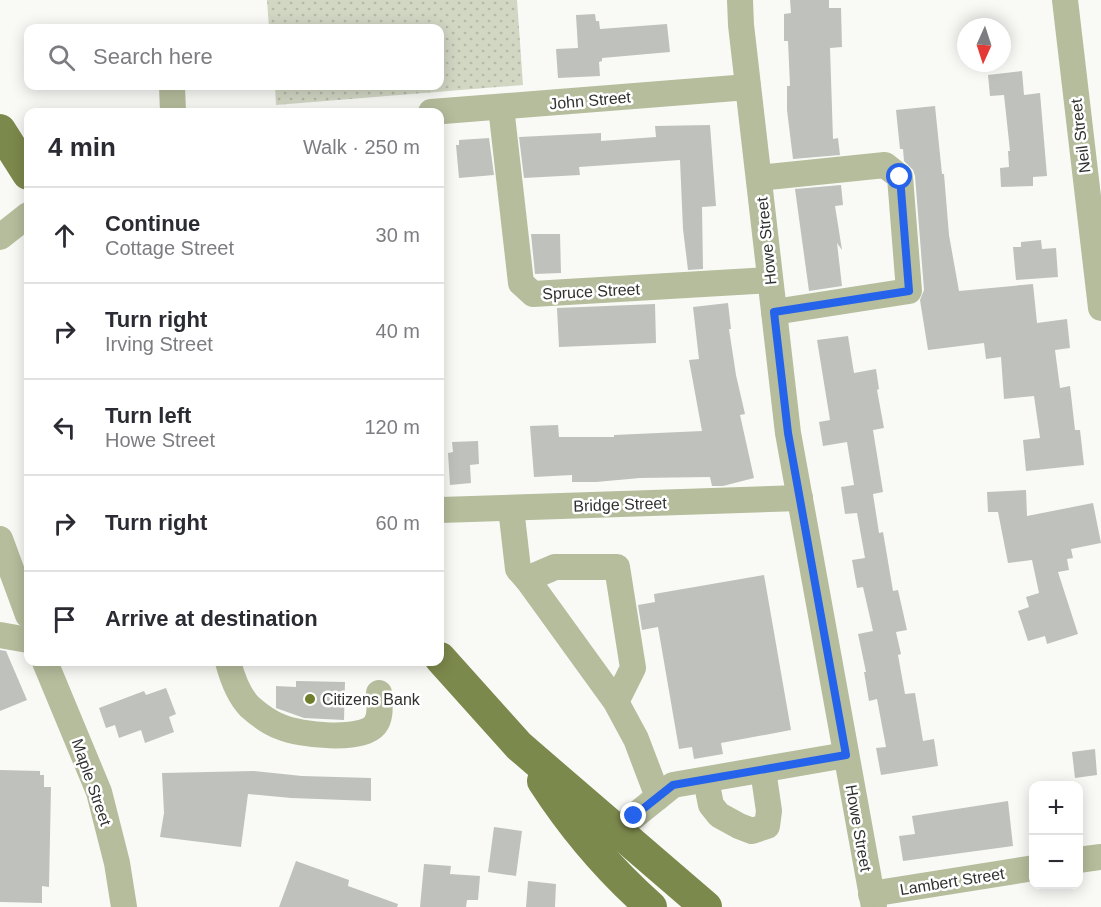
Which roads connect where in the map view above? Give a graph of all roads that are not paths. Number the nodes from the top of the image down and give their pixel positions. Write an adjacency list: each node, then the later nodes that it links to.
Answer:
1 (740, 0): 3 (street, Howe Street)
2 (1065, 0): 14 (street, Neil Street)
3 (748, 87): 5 (street, John Street); 10 (street, Howe Street)
4 (172, 90): 6 (street)
5 (501, 107): 7 (street, John Street); 13 (street, Spruce Street)
6 (173, 108)
7 (444, 111)
8 (0, 130): 9 (main road)
9 (24, 168)
10 (759, 178): 13 (street, Howe Street); 15 (street)
11 (24, 218): 12 (street)
12 (0, 237)
13 (770, 280): 15 (street, Howe Street)
14 (1101, 308)
15 (774, 312): 16 (street, Howe Street)
16 (800, 498): 17 (street, Bridge Street); 29 (street, Howe Street)
17 (511, 508): 18 (street, Bridge Street); 20 (street)
18 (444, 510)
19 (2, 547): 21 (street)
20 (527, 579): 28 (street); 28 (street)
21 (24, 605)
22 (0, 635): 23 (street)
23 (24, 639)
24 (444, 662): 33 (main road)
25 (47, 666): 38 (street, Maple Street)
26 (229, 666): 27 (street)
27 (379, 693)
28 (616, 702): 32 (street)
29 (846, 755): 30 (street); 37 (street, Howe Street)
30 (763, 770): 31 (street); 31 (street)
31 (706, 780): 32 (street)
32 (658, 797): 33 (street)
33 (605, 840): 39 (main road); 40 (main road)
34 (1101, 857): 35 (street)
35 (1083, 859)
36 (1029, 869): 37 (street, Lambert Street)
37 (873, 901)
38 (124, 907)
39 (651, 907)
40 (705, 907)

